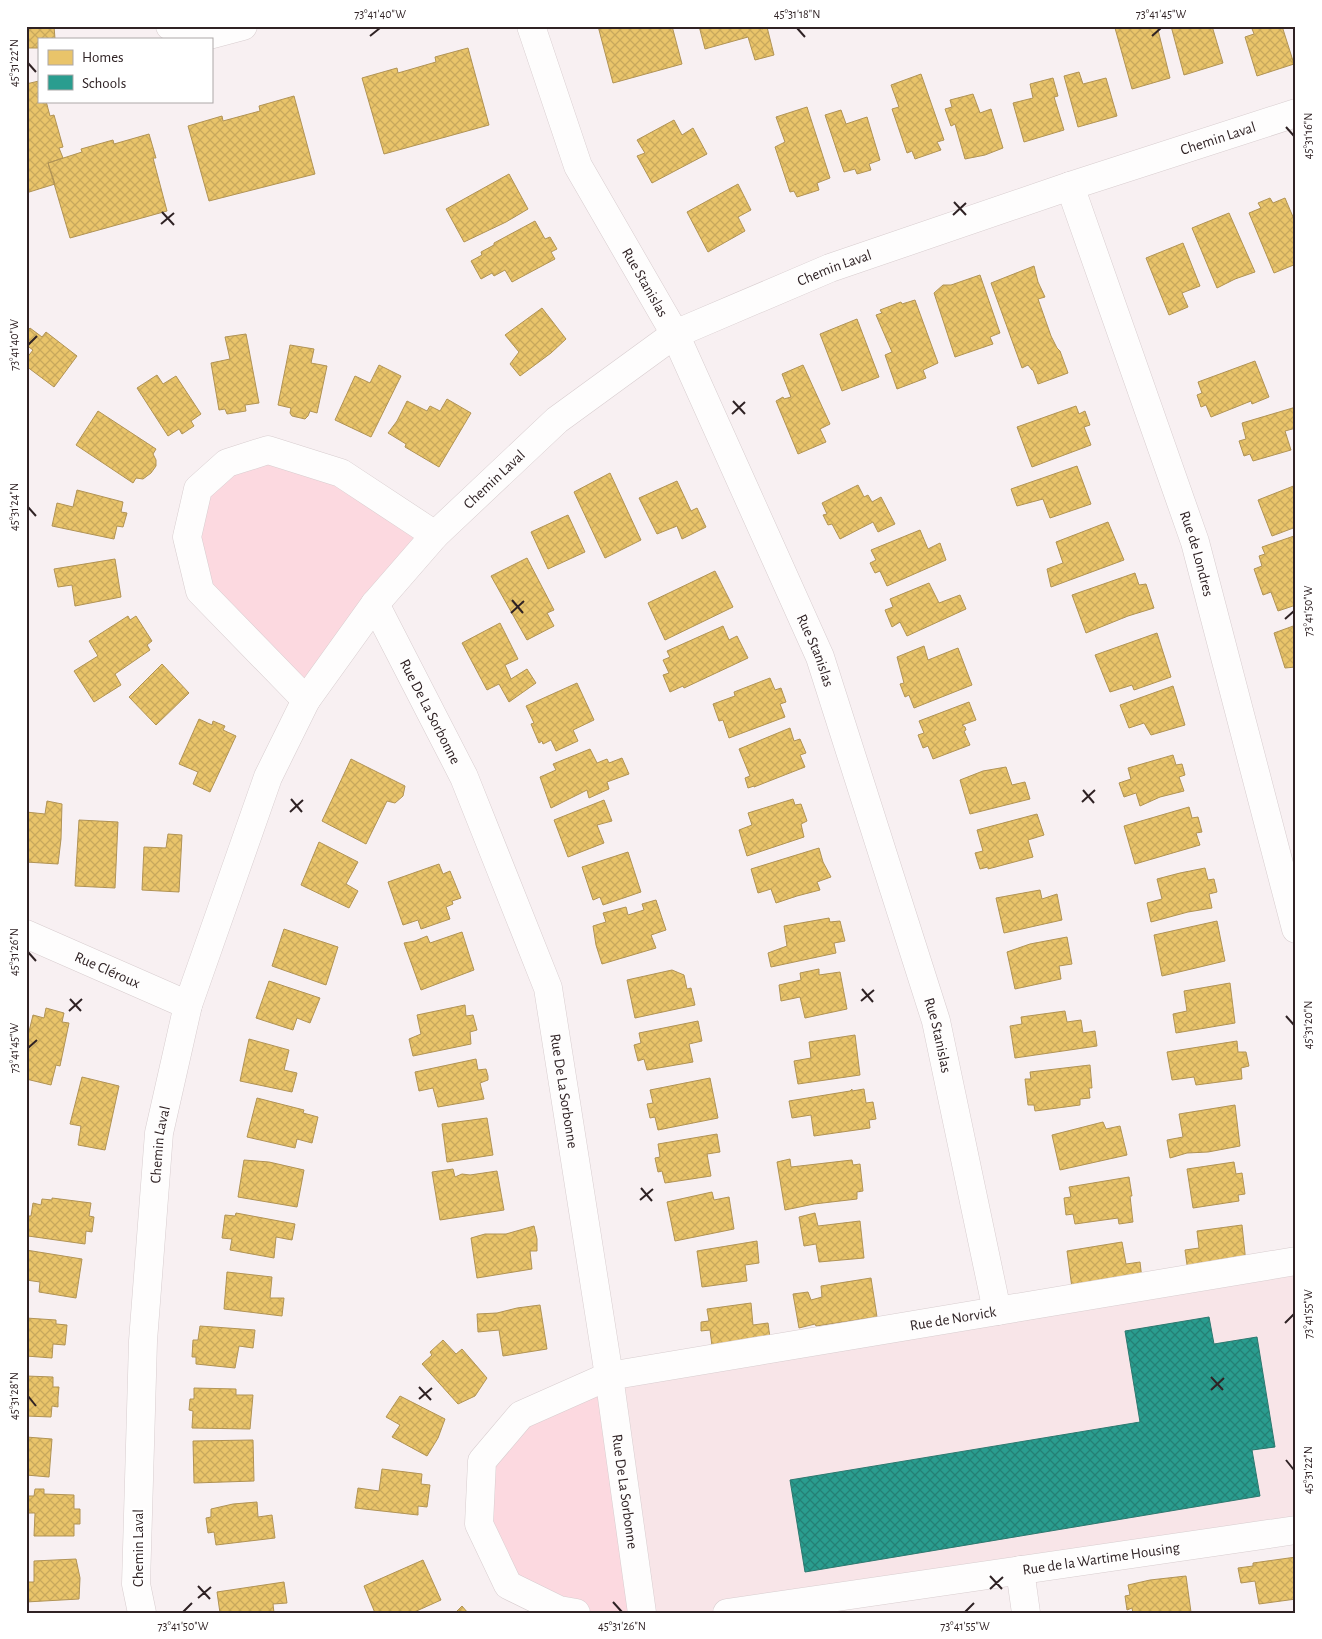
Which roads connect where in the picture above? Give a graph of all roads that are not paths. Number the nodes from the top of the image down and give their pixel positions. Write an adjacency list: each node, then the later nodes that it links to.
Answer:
1 (170, 26): 2 (street)
2 (242, 26)
3 (531, 26): 6 (street, Rue Stanislas)
4 (1296, 113): 5 (street, Chemin Laval)
5 (1070, 186): 6 (street, Chemin Laval); 10 (street, Rue de Londres)
6 (675, 334): 7 (street, Chemin Laval); 14 (street, Rue Stanislas)
7 (435, 535): 8 (street, Chemin Laval); 9 (street)
8 (375, 604): 9 (street, Chemin Laval); 15 (street, Rue De La Sorbonne)
9 (306, 700): 12 (street, Chemin Laval)
10 (1296, 929)
11 (26, 934): 12 (street, Rue Cléroux)
12 (188, 1005): 18 (street, Chemin Laval)
13 (1296, 1261): 14 (street, Rue de Norvick)
14 (997, 1311): 15 (street, Rue de Norvick)
15 (610, 1376): 19 (street); 20 (street, Rue De La Sorbonne)
16 (1296, 1530): 17 (street, Rue de la Wartime Housing)
17 (1020, 1570): 21 (street, Rue de la Wartime Housing); 22 (street)
18 (142, 1613)
19 (576, 1613)
20 (642, 1613)
21 (727, 1613)
22 (1026, 1613)

